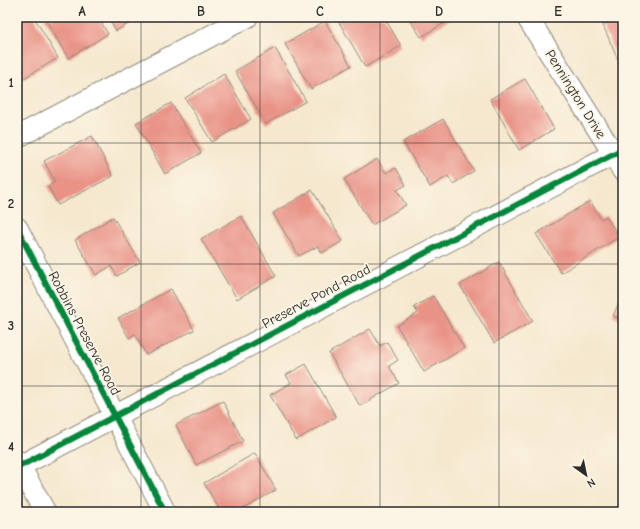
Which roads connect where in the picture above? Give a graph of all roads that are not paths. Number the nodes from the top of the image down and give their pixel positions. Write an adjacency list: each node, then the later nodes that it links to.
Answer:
1 (247, 17): 3 (street)
2 (527, 17): 4 (street, Pennington Drive)
3 (17, 137)
4 (618, 151): 5 (street, Pennington Drive); 7 (street, Preserve Pond Road)
5 (623, 171)
6 (17, 228): 7 (street, Robbins Preserve Road)
7 (115, 416): 8 (street, Preserve Pond Road); 10 (street, Robbins Preserve Road)
8 (19, 463): 9 (street)
9 (46, 512)
10 (165, 512)

